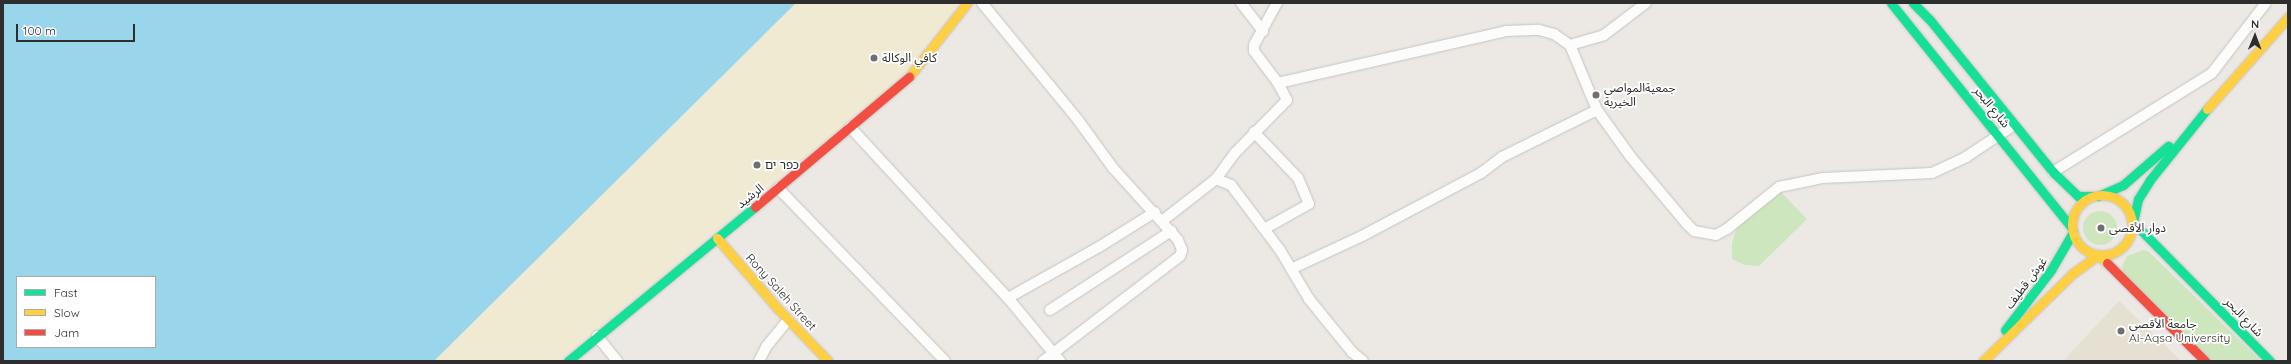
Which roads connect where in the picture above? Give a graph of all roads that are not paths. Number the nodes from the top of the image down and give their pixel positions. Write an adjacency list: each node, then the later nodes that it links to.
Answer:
1 (967, 3): 16 (main road, الرشيد)
2 (982, 3): 23 (street)
3 (1240, 3): 10 (street)
4 (1277, 3): 10 (street)
5 (1646, 3): 11 (street)
6 (1891, 3): 18 (main road, شارع البحر)
7 (1913, 3): 15 (main road, شارع البحر)
8 (2266, 3): 19 (street)
9 (2288, 17): 14 (main road)
10 (1263, 31): 12 (street)
11 (1570, 45): 12 (street); 13 (street)
12 (1278, 83): 17 (street)
13 (1597, 110): 18 (street); 31 (street)
14 (2205, 111): 22 (main road); 25 (main road)
15 (2014, 125): 18 (street); 19 (main road, شارع البحر)
16 (850, 127): 21 (main road, الرشيد); 32 (street)
17 (1254, 132): 20 (street); 26 (street)
18 (1999, 134): 27 (main road, شارع البحر)
19 (2053, 172): 22 (main road, شارع البحر)
20 (1216, 179): 24 (street); 26 (street)
21 (778, 188): 29 (main road, الرشيد); 42 (street)
22 (2098, 196): 25 (main road); 27 (main road)
23 (1155, 212): 24 (street); 32 (street)
24 (1162, 221): 28 (street)
25 (2133, 222): 30 (main road); 47 (main road, شارع البحر)
26 (1264, 229): 31 (street)
27 (2073, 230): 30 (main road); 36 (main road, غوش قطيف)
28 (1171, 231): 33 (street); 37 (street)
29 (717, 238): 34 (main road, Rony Saleh Street); 35 (main road, الرشيد)
30 (2098, 255): 36 (main road, غوش قطيف); 46 (main road)
31 (1291, 269): 44 (street)
32 (1008, 298): 37 (street)
33 (1050, 310)
34 (788, 320): 40 (street); 41 (main road, Rony Saleh Street)
35 (597, 336): 38 (main road, الرشيد); 39 (street)
36 (1996, 347): 45 (main road, غوش قطيف)
37 (1057, 357): 43 (street)
38 (568, 361)
39 (617, 361)
40 (759, 361)
41 (828, 361)
42 (945, 361)
43 (1043, 361)
44 (1363, 361)
45 (1983, 361)
46 (2205, 361)
47 (2270, 361)

